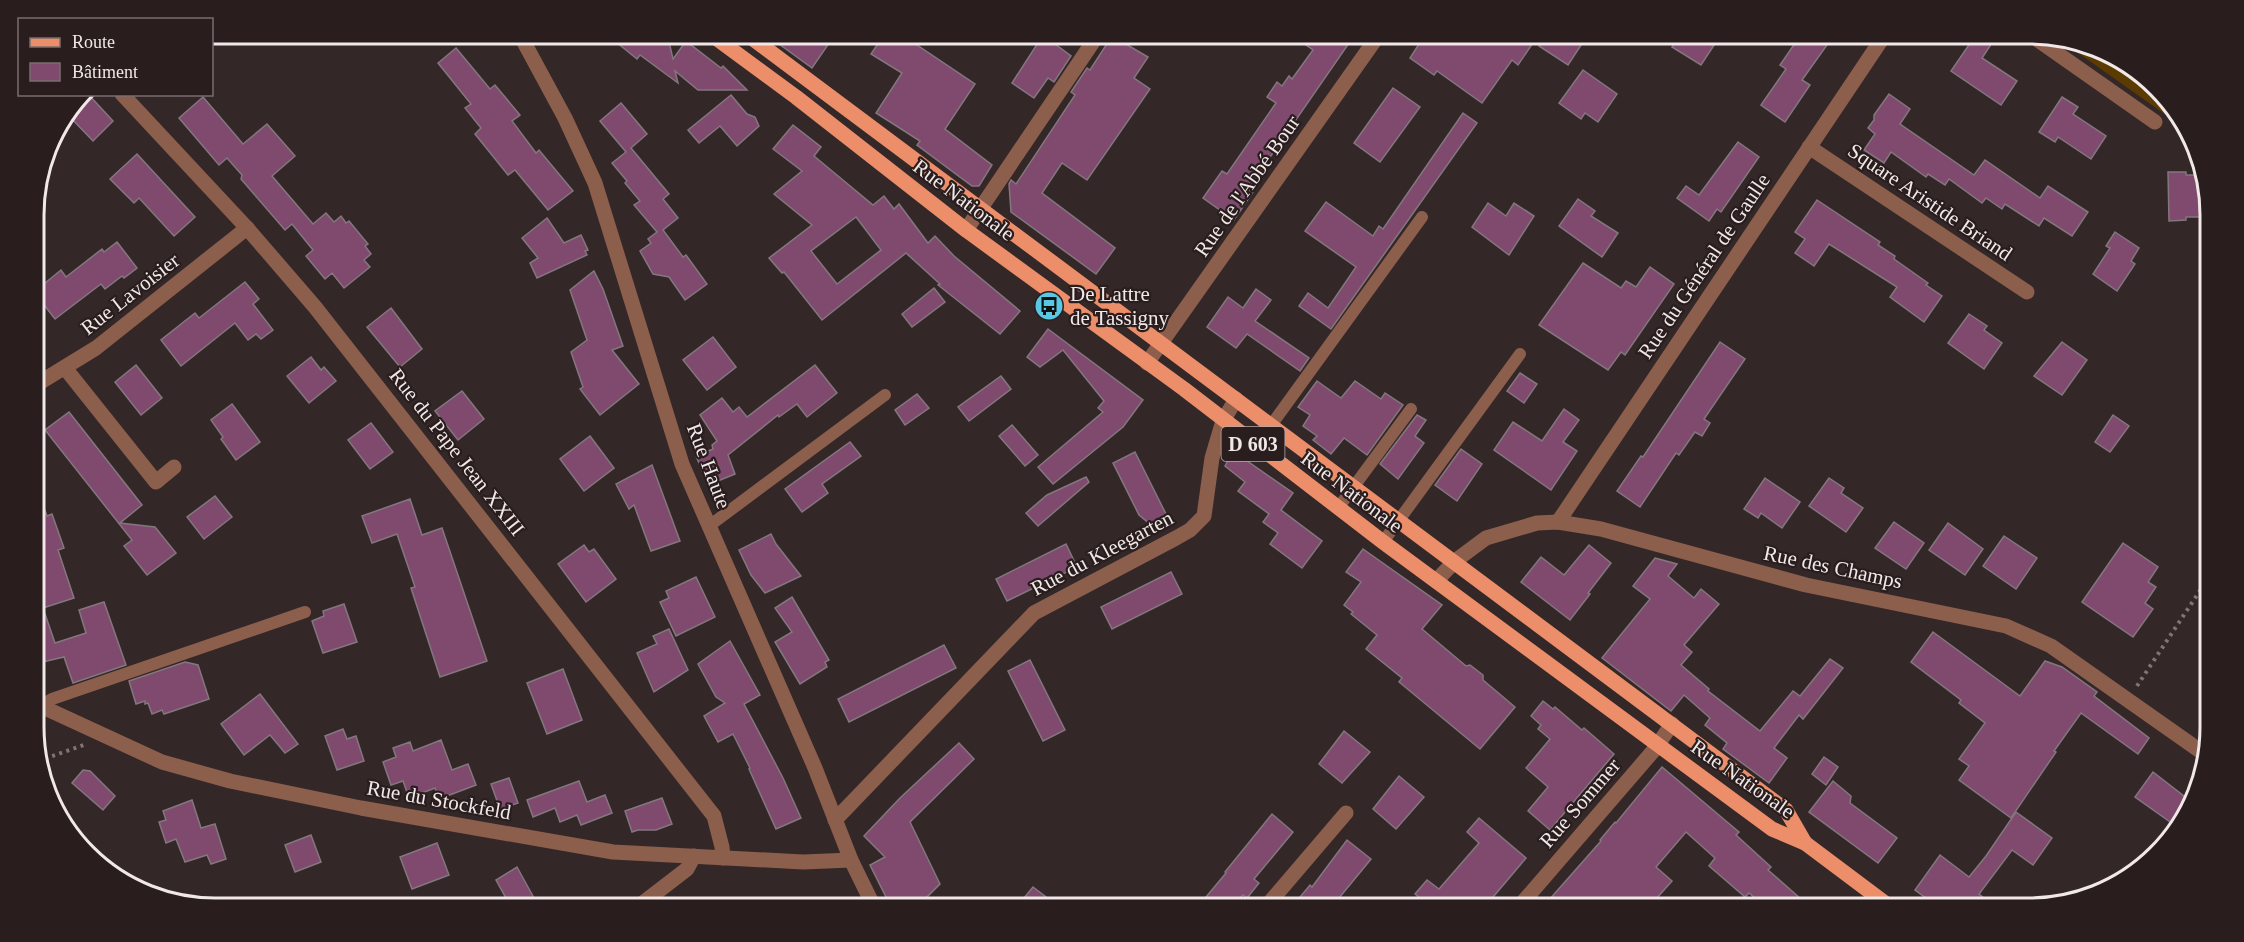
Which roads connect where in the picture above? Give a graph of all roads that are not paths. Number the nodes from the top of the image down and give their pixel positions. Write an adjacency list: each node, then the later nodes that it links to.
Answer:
1 (525, 44): 34 (street, Rue Haute)
2 (723, 44): 10 (main road, Rue Nationale / D 603)
3 (759, 44): 8 (main road, Rue Nationale / D 603)
4 (1092, 44): 13 (street)
5 (1372, 44): 18 (street, Rue de l'Abbé Bour)
6 (1879, 44): 12 (street, Rue du Général de Gaulle)
7 (2045, 45): 11 (street)
8 (807, 81): 10 (main road); 13 (main road, Rue Nationale / D 603)
9 (124, 96): 15 (street, Rue du Pape Jean XXIII)
10 (796, 97): 16 (main road, Rue Nationale / D 603)
11 (2155, 122)
12 (1809, 147): 17 (street, Square Aristide Briand); 33 (street, Rue du Général de Gaulle)
13 (981, 208): 16 (street); 18 (main road, Rue Nationale / D 603)
14 (1422, 218): 27 (lane)
15 (247, 228): 21 (street, Rue Lavoisier); 48 (street, Rue du Pape Jean XXIII)
16 (966, 230): 20 (main road, Rue Nationale / D 603)
17 (2027, 292)
18 (1162, 343): 20 (street, Rue de l'Abbé Bour); 24 (main road, Rue Nationale / D 603)
19 (1520, 354): 32 (lane)
20 (1147, 363): 26 (main road, Rue Nationale / D 603)
21 (65, 368): 22 (street, Rue Lavoisier); 29 (street)
22 (44, 380)
23 (885, 395): 34 (lane)
24 (1236, 399): 26 (street, Rue du Kleegarten); 27 (main road, Rue Nationale / D 603)
25 (1411, 409): 30 (lane)
26 (1223, 421): 28 (main road, Rue Nationale / D 603); 45 (street, Rue du Kleegarten)
27 (1271, 425): 28 (lane); 30 (main road, Rue Nationale / D 603)
28 (1256, 446): 31 (main road, Rue Nationale / D 603)
29 (174, 467)
30 (1353, 486): 31 (lane); 32 (main road, Rue Nationale / D 603)
31 (1338, 508): 35 (main road, Rue Nationale / D 603)
32 (1399, 520): 35 (lane); 36 (main road, Rue Nationale / D 603)
33 (1558, 522): 36 (street, Rue des Champs); 43 (street, Rue des Champs)
34 (709, 526): 45 (street, Rue Haute)
35 (1383, 542): 37 (main road, Rue Nationale / D 603)
36 (1454, 562): 37 (street, Rue des Champs); 41 (main road, Rue Nationale / D 603)
37 (1436, 581): 42 (main road, Rue Nationale / D 603)
38 (305, 612): 39 (lane)
39 (44, 702)
40 (44, 707): 47 (street, Rue du Stockfeld)
41 (1672, 724): 42 (street, Rue Sommer); 46 (main road, Rue Nationale / D 603)
42 (1658, 744): 46 (main road, Rue Nationale / D 603); 53 (street, Rue Sommer)
43 (2199, 750)
44 (1346, 813): 52 (street)
45 (835, 820): 49 (street, Rue Haute)
46 (1805, 843): 54 (main road, Rue Nationale / D 603)
47 (694, 856): 48 (street, Rue du Stockfeld); 50 (street)
48 (723, 858): 49 (street, Rue du Stockfeld)
49 (852, 860): 51 (street, Rue Haute)
50 (649, 898)
51 (870, 898)
52 (1273, 898)
53 (1526, 898)
54 (1878, 898)

